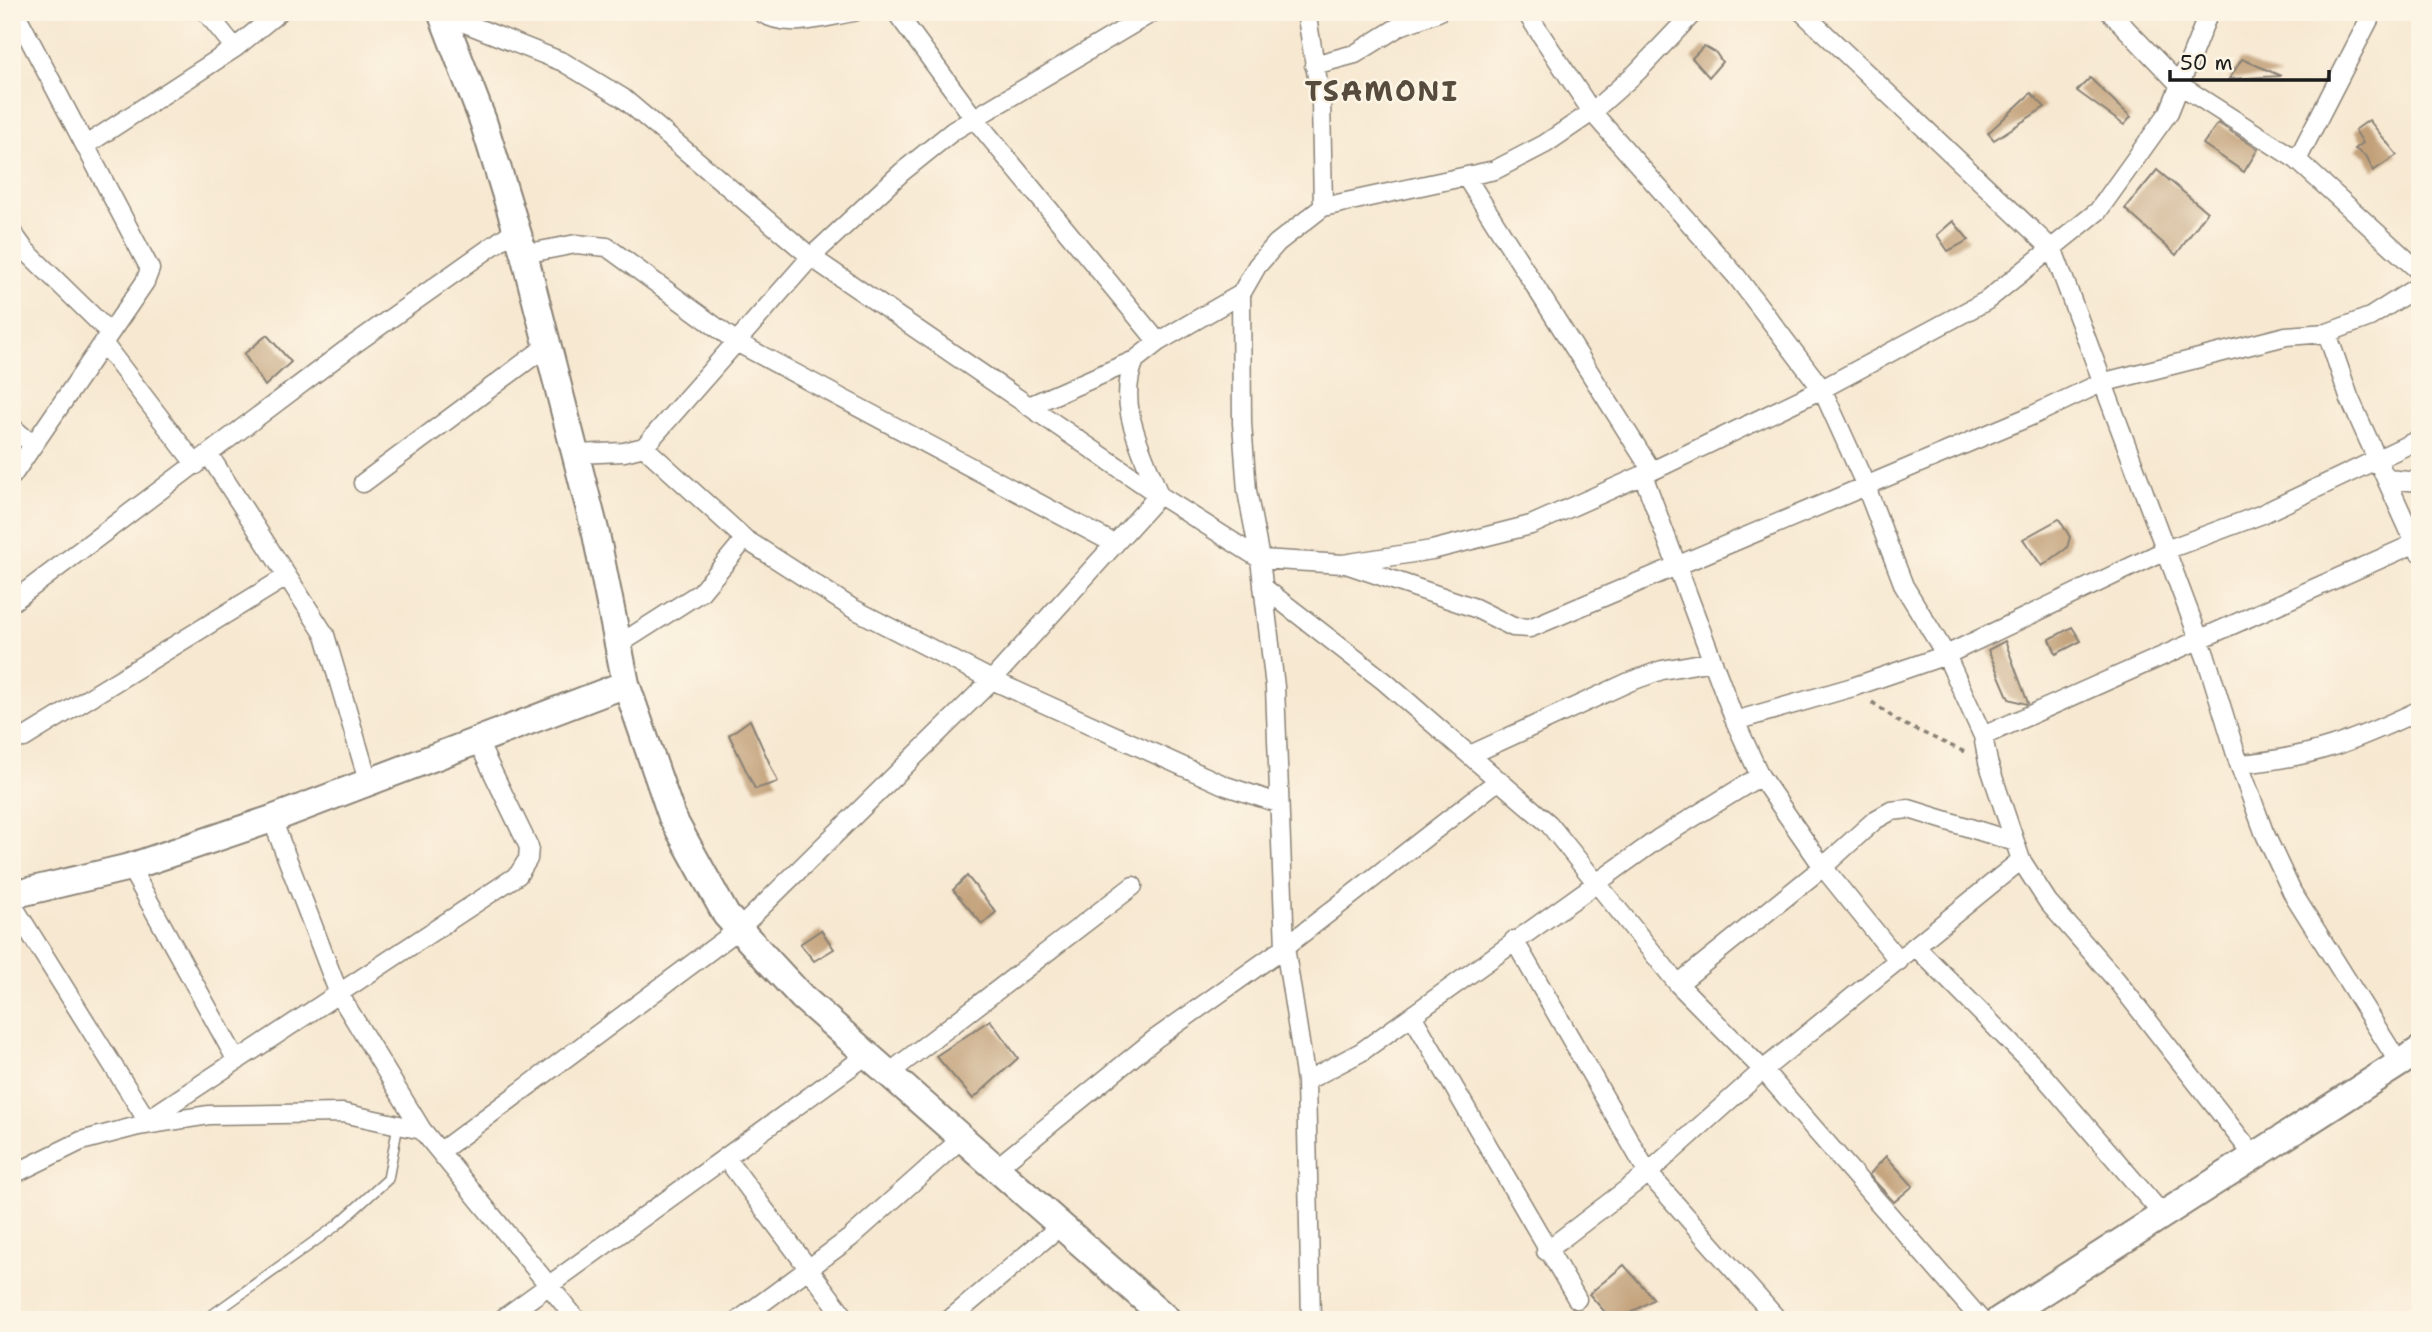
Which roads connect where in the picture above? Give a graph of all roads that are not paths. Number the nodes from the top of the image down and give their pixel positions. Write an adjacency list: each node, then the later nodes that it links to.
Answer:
1 (15, 12): 22 (street)
2 (205, 12): 17 (street)
3 (279, 12): 17 (street)
4 (760, 12): 5 (street)
5 (854, 12)
6 (896, 12): 21 (street)
7 (1153, 12): 21 (street)
8 (1306, 12): 18 (street)
9 (1438, 12): 18 (street)
10 (1526, 12): 20 (street)
11 (1694, 12): 20 (street)
12 (1802, 12): 28 (street)
13 (2110, 12): 19 (street)
14 (2209, 12): 19 (street)
15 (2373, 12): 23 (street)
16 (441, 13): 26 (main road); 30 (street)
17 (235, 48): 22 (street)
18 (1314, 65): 25 (street)
19 (2180, 85): 23 (street); 28 (street)
20 (1592, 113): 24 (street); 41 (street)
21 (974, 118): 30 (street); 36 (street)
22 (86, 145): 35 (street)
23 (2297, 160): 31 (street)
24 (1466, 177): 25 (street); 50 (street)
25 (1323, 207): 33 (street)
26 (515, 230): 29 (main road); 49 (street)
27 (12, 232): 35 (street)
28 (2053, 250): 40 (street); 41 (street)
29 (523, 254): 37 (street); 38 (main road)
30 (811, 257): 37 (street); 42 (street)
31 (2420, 272)
32 (2420, 285): 34 (street)
33 (1241, 294): 36 (street); 61 (street)
34 (2327, 333): 40 (street); 48 (street)
35 (106, 338): 45 (street); 49 (street)
36 (1158, 342): 39 (street)
37 (738, 343): 46 (street); 58 (street)
38 (548, 345): 47 (main road); 54 (street)
39 (1135, 360): 42 (street); 56 (street)
40 (2101, 383): 55 (street); 60 (street)
41 (1822, 389): 50 (street); 55 (street)
42 (1029, 406): 56 (street)
43 (12, 427): 45 (street)
44 (2420, 439): 48 (street)
45 (33, 445): 51 (street)
46 (644, 447): 47 (street); 57 (street)
47 (576, 454): 68 (main road)
48 (2378, 458): 52 (street); 60 (street)
49 (202, 460): 64 (street); 66 (street)
50 (1648, 473): 62 (street); 63 (street)
51 (12, 476)
52 (2387, 479): 53 (street); 59 (street)
53 (2420, 482)
54 (363, 483)
55 (1865, 484): 63 (street); 69 (street)
56 (1159, 495): 58 (street); 61 (street)
57 (745, 539): 68 (street); 71 (street)
58 (1115, 544): 71 (street)
59 (2418, 548): 67 (street)
60 (2166, 550): 67 (street); 69 (street)
61 (1260, 559): 62 (street); 65 (street)
62 (1343, 564): 63 (street)
63 (1678, 566): 70 (street)
64 (286, 578): 76 (street); 82 (street)
65 (1263, 587): 78 (street); 83 (street)
66 (12, 602)
67 (2199, 640): 75 (street); 79 (street)
68 (618, 645): 72 (main road)
69 (1946, 655): 74 (street); 75 (street)
70 (1713, 661): 74 (street); 78 (street)
71 (992, 680): 83 (street); 93 (street)
72 (626, 684): 77 (main road); 93 (main road)
73 (2420, 710): 79 (street)
74 (1735, 721): 80 (street)
75 (1983, 736): 85 (street)
76 (12, 739)
77 (478, 742): 82 (main road); 99 (street)
78 (1470, 755): 81 (street)
79 (2239, 764): 102 (street)
80 (1760, 776): 88 (street); 89 (street)
81 (1499, 780): 89 (street); 95 (street)
82 (369, 785): 84 (main road)
83 (1278, 803): 95 (street)
84 (272, 819): 87 (main road); 99 (street)
85 (2015, 842): 86 (street); 88 (street)
86 (2021, 860): 96 (street); 112 (street)
87 (130, 867): 91 (main road); 103 (street)
88 (1823, 867): 97 (street); 98 (street)
89 (1597, 883): 94 (street); 98 (street)
90 (1133, 886): 105 (street)
91 (12, 895)
92 (12, 904): 107 (street)
93 (739, 929): 101 (main road); 111 (street)
94 (1514, 940): 100 (street); 115 (street)
95 (1285, 947): 106 (street); 114 (street)
96 (1916, 947): 97 (street); 117 (street)
97 (1899, 961): 104 (street)
98 (1678, 984): 104 (street)
99 (338, 994): 103 (street); 109 (street)
100 (1413, 1017): 106 (street); 119 (street)
101 (867, 1055): 105 (main road); 113 (street)
102 (2409, 1056): 112 (main road)
103 (237, 1061): 107 (street)
104 (1763, 1070): 115 (street); 132 (street)
105 (888, 1074): 110 (main road)
106 (1306, 1081): 130 (street)
107 (142, 1123): 108 (street); 116 (street)
108 (398, 1125): 109 (street); 124 (lane)
109 (422, 1130): 111 (street)
110 (961, 1139): 114 (main road); 120 (street)
111 (441, 1151): 121 (street)
112 (2254, 1156): 117 (main road)
113 (726, 1158): 120 (street); 121 (street)
114 (995, 1169): 118 (main road)
115 (1648, 1173): 119 (street); 131 (street)
116 (12, 1175)
117 (2163, 1215): 133 (main road)
118 (1059, 1227): 123 (main road); 129 (street)
119 (1546, 1251): 122 (street)
120 (808, 1268): 127 (street); 128 (street)
121 (549, 1288): 125 (street); 126 (street)
122 (1577, 1300)
123 (1155, 1317)
124 (205, 1320)
125 (501, 1320)
126 (577, 1320)
127 (739, 1320)
128 (847, 1320)
129 (949, 1320)
130 (1311, 1320)
131 (1778, 1320)
132 (1981, 1320)
133 (1999, 1320)

